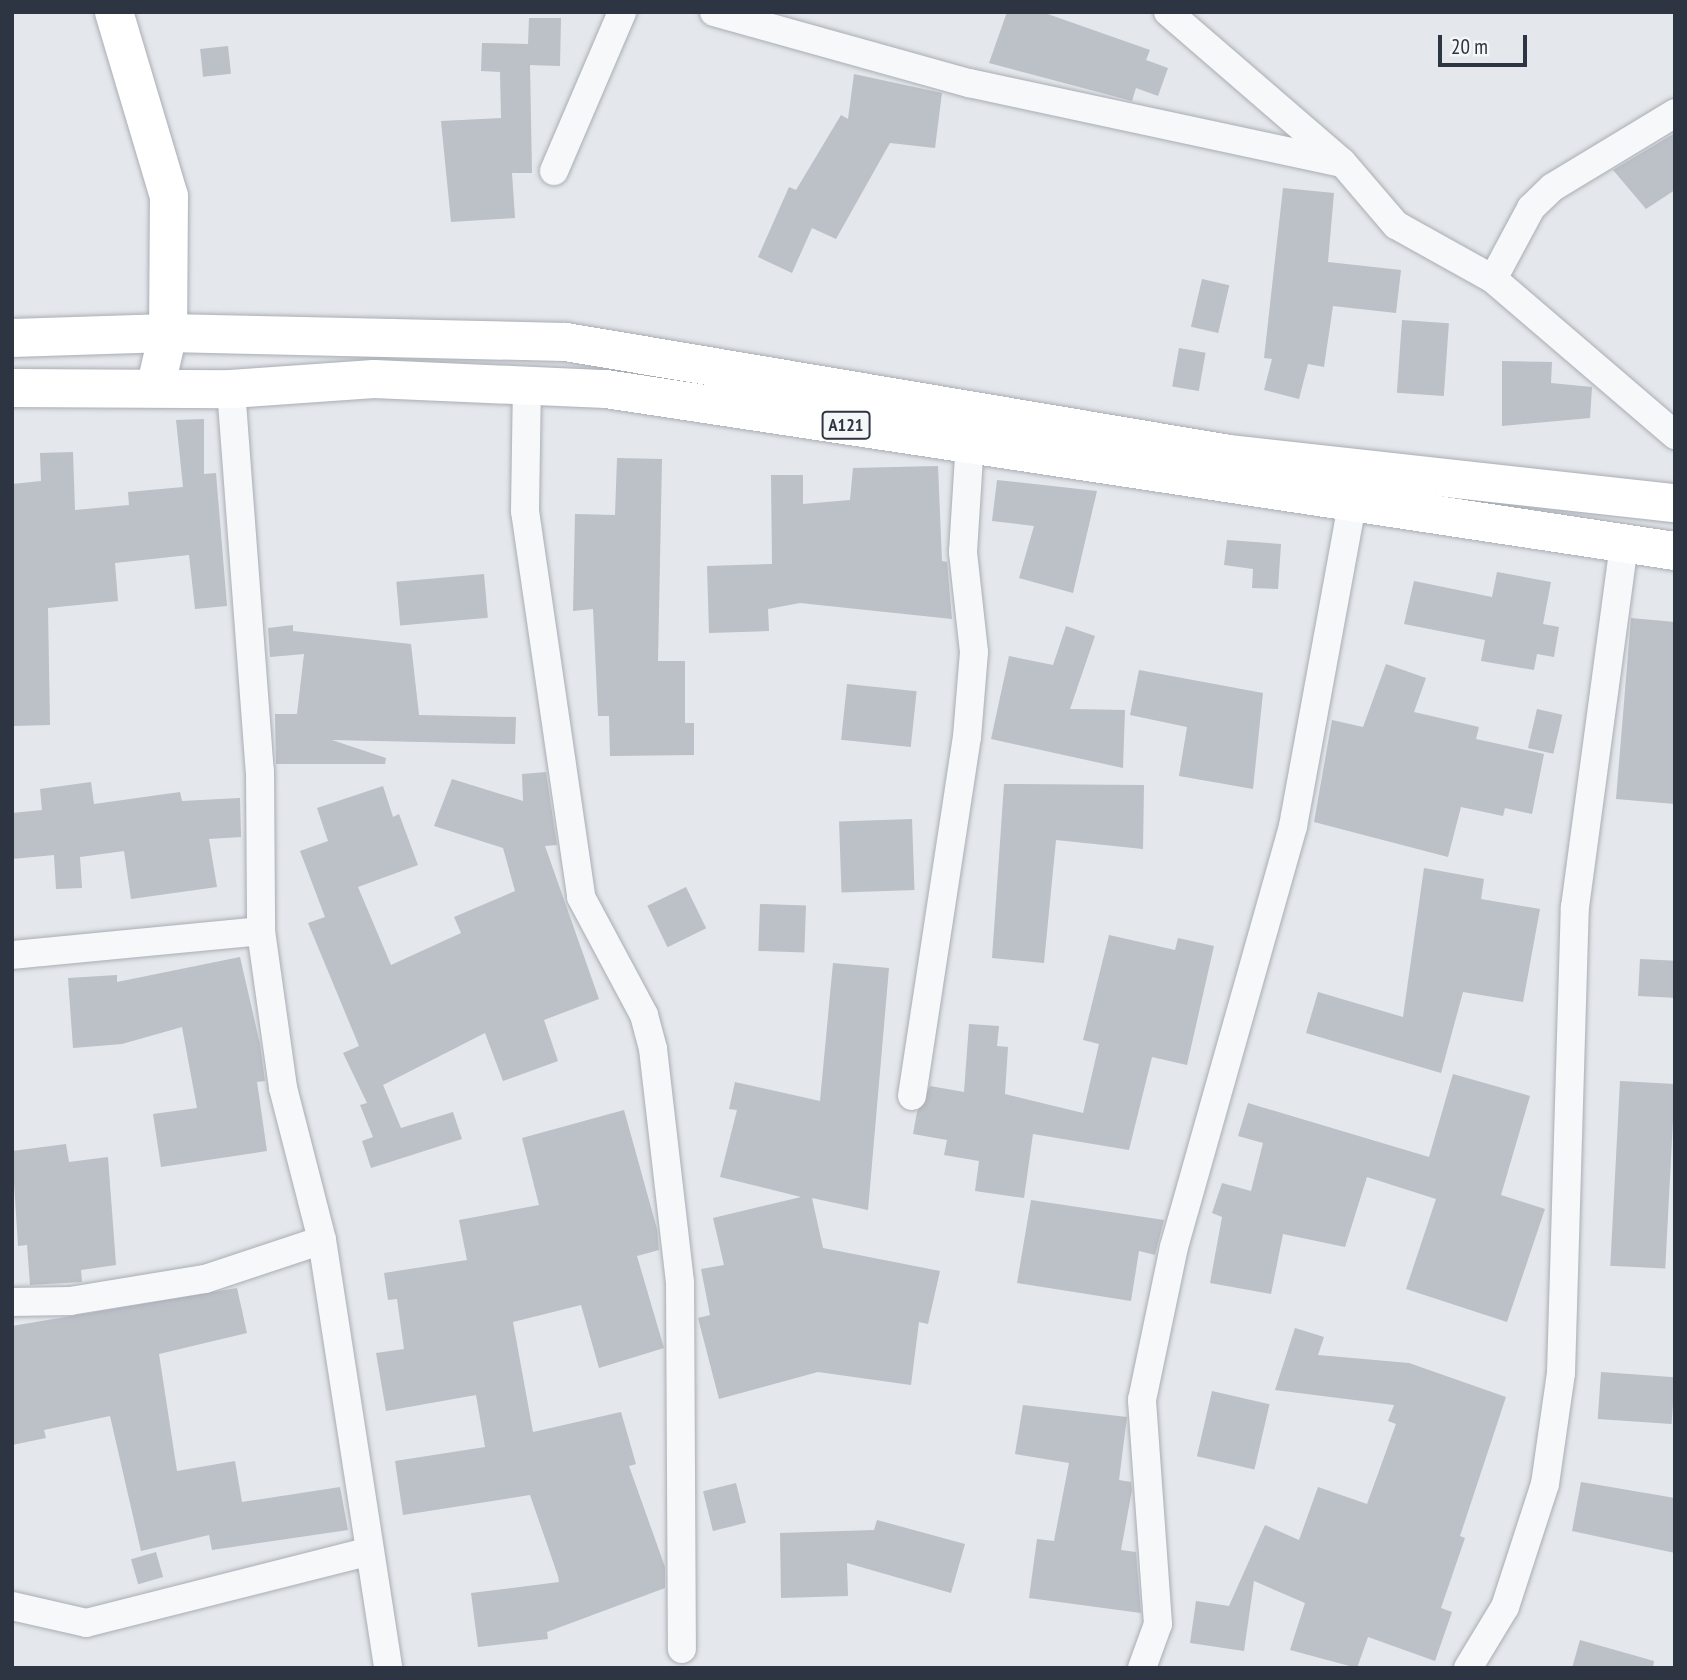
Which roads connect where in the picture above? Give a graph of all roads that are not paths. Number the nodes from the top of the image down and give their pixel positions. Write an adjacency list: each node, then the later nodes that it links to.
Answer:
1 (114, 12): 9 (main road)
2 (622, 12): 7 (street)
3 (714, 12): 6 (street)
4 (1168, 12): 6 (street)
5 (1675, 113): 8 (street)
6 (1342, 162): 8 (street)
7 (554, 171)
8 (1493, 279): 15 (street)
9 (168, 333): 10 (main road, A121); 12 (main road); 18 (main road, A121)
10 (12, 338)
11 (527, 382): 14 (main road, A121); 16 (main road, A121); 28 (street)
12 (156, 385): 13 (main road, A121); 14 (main road, A121)
13 (12, 388)
14 (232, 389): 21 (street)
15 (1675, 435)
16 (970, 442): 17 (main road, A121); 23 (street)
17 (1353, 499): 19 (main road, A121); 30 (street)
18 (1675, 503)
19 (1624, 546): 20 (main road, A121); 31 (street)
20 (1675, 551)
21 (261, 931): 22 (street); 24 (street)
22 (12, 955)
23 (912, 1096)
24 (322, 1240): 25 (street); 26 (street)
25 (12, 1302)
26 (367, 1552): 27 (street); 29 (street)
27 (12, 1606)
28 (682, 1649)
29 (388, 1668)
30 (1142, 1668)
31 (1468, 1668)

